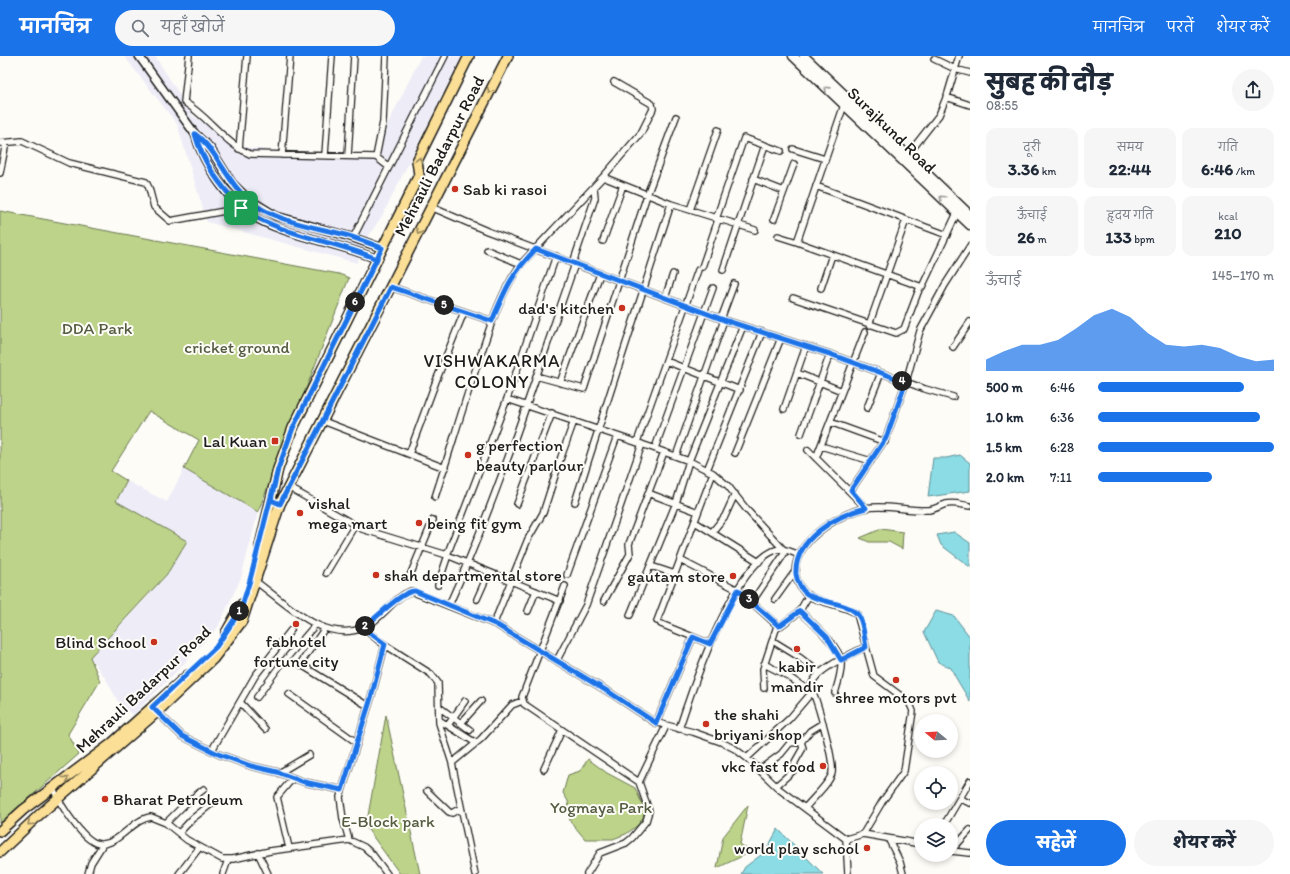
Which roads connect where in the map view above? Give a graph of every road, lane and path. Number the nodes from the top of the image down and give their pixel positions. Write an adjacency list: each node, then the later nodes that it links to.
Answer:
1 (139, 56): 23 (street)
2 (189, 56): 26 (street)
3 (247, 56): 26 (street)
4 (290, 56): 29 (street)
5 (332, 56): 30 (street)
6 (354, 56): 32 (street)
7 (386, 56): 33 (street)
8 (445, 56): 37 (street)
9 (469, 56): 64 (main road, Mehrauli Badarpur Road, one-way to 9)
10 (508, 56): 47 (main road, Mehrauli Badarpur Road, one-way to 47)
11 (793, 56): 19 (main road, Surajkund Road, one-way to 11)
12 (804, 56): 31 (main road, Surajkund Road)
13 (959, 56): 15 (street)
14 (934, 59): 15 (street)
15 (955, 69): 16 (street); 18 (street)
16 (970, 73)
17 (614, 82): 39 (street)
18 (946, 97): 20 (street); 31 (street)
19 (844, 105): 34 (street); 35 (main road, Surajkund Road)
20 (970, 105)
21 (676, 118): 45 (street)
22 (718, 130): 49 (street)
23 (195, 134): 48 (street); 60 (street)
24 (3, 143): 38 (street); 48 (street)
25 (764, 146): 28 (street); 40 (street); 53 (street)
26 (239, 149): 29 (street)
27 (793, 149): 34 (street)
28 (781, 151)
29 (282, 155): 30 (street)
30 (324, 155): 32 (street)
31 (908, 155): 35 (street); 51 (main road, Surajkund Road)
32 (348, 156): 33 (street)
33 (376, 157): 37 (street)
34 (825, 159): 42 (street)
35 (903, 161): 50 (main road, Surajkund Road, one-way to 35)
36 (794, 164): 44 (street)
37 (389, 167): 60 (street)
38 (0, 173)
39 (604, 177): 41 (street); 43 (street)
40 (753, 179): 44 (street); 56 (street)
41 (622, 185): 45 (street); 61 (street)
42 (816, 186): 54 (street); 62 (street)
43 (594, 187): 65 (street); 70 (street)
44 (784, 190): 52 (street)
45 (647, 195): 46 (street); 76 (street)
46 (671, 204): 49 (street); 82 (street)
47 (431, 207): 65 (street); 78 (main road, Mehrauli Badarpur Road, one-way to 78)
48 (241, 208): 69 (street)
49 (690, 210): 53 (street)
50 (957, 213): 55 (main road, Surajkund Road); 58 (street)
51 (970, 215)
52 (774, 219)
53 (717, 220): 56 (street); 85 (street)
54 (906, 220): 58 (street); 75 (street)
55 (970, 225)
56 (738, 226): 57 (street); 72 (street)
57 (755, 230)
58 (947, 235): 79 (street)
59 (778, 236): 62 (street)
60 (353, 238): 64 (street)
61 (603, 241)
62 (797, 242): 67 (street)
63 (970, 246): 106 (street)
64 (382, 248): 69 (main road, Mehrauli Badarpur Road)
65 (536, 249): 68 (street); 71 (street)
66 (487, 250): 71 (street)
67 (832, 255): 75 (street); 81 (street)
68 (556, 256): 70 (street); 113 (street)
69 (377, 259): 144 (main road, Mehrauli Badarpur Road)
70 (574, 263): 73 (street); 104 (street)
71 (521, 264): 89 (street)
72 (723, 270)
73 (600, 274): 76 (street); 107 (street)
74 (673, 274): 83 (street)
75 (887, 275): 79 (street); 91 (street)
76 (619, 280): 82 (street); 107 (street)
77 (734, 284): 88 (street)
78 (391, 287): 86 (street); 118 (main road, Mehrauli Badarpur Road)
79 (920, 287): 91 (street)
80 (713, 288): 87 (street)
81 (821, 288)
82 (644, 290): 83 (street); 121 (street)
83 (664, 298): 85 (street)
84 (793, 298): 91 (street)
85 (686, 306): 87 (street); 99 (street)
86 (464, 312): 89 (street); 131 (street)
87 (704, 312): 88 (street); 101 (street)
88 (723, 319): 92 (street); 105 (street)
89 (492, 321): 136 (street)
90 (970, 322): 97 (street)
91 (869, 324)
92 (743, 326): 93 (street); 108 (street)
93 (762, 332): 95 (street); 110 (street)
94 (865, 332): 100 (street)
95 (781, 338): 96 (street); 130 (street)
96 (806, 346): 98 (street); 102 (street)
97 (953, 347)
98 (830, 354): 100 (street); 109 (street)
99 (666, 361): 101 (street); 125 (street)
100 (854, 363): 103 (street); 111 (street)
101 (684, 369): 105 (street); 127 (street)
102 (797, 373): 109 (street); 115 (street)
103 (881, 373): 106 (street); 116 (street)
104 (536, 376): 107 (street); 114 (street)
105 (704, 377): 108 (street); 132 (street)
106 (906, 382): 112 (street); 124 (street)
107 (560, 383)
108 (721, 383): 110 (street); 134 (street)
109 (820, 383): 111 (street); 122 (street)
110 (740, 390): 137 (street)
111 (842, 392): 120 (street)
112 (953, 397)
113 (507, 399): 114 (street); 158 (street)
114 (527, 405): 117 (street); 162 (street)
115 (784, 408)
116 (867, 408)
117 (552, 413): 119 (street); 148 (street)
118 (323, 421): 131 (street); 139 (main road, Mehrauli Badarpur Road)
119 (574, 421): 121 (street); 170 (street)
120 (830, 422): 124 (street); 126 (street)
121 (597, 429): 123 (street); 145 (street)
122 (801, 434)
123 (617, 436): 125 (street); 168 (street)
124 (885, 442): 135 (street)
125 (639, 443): 127 (street); 198 (street)
126 (821, 446): 133 (street); 135 (street)
127 (655, 448): 129 (street)
128 (808, 450): 133 (street)
129 (664, 452): 132 (street); 141 (street)
130 (734, 453)
131 (409, 454): 136 (street)
132 (676, 456): 134 (street)
133 (816, 458): 140 (street)
134 (689, 461): 137 (street); 146 (street)
135 (871, 461): 140 (street)
136 (445, 468): 143 (street)
137 (707, 470): 138 (street)
138 (713, 473): 142 (street); 151 (street)
139 (288, 487): 147 (main road, Mehrauli Badarpur Road); 154 (street)
140 (851, 490): 150 (street)
141 (648, 493): 146 (street); 180 (street)
142 (735, 494): 155 (street); 157 (street)
143 (435, 497)
144 (271, 500): 147 (main road); 213 (main road, Mehrauli Badarpur Road)
145 (575, 502)
146 (676, 503): 151 (street); 163 (street)
147 (280, 504): 171 (main road, Mehrauli Badarpur Road)
148 (517, 504)
149 (970, 506): 150 (street)
150 (866, 508): 159 (street)
151 (698, 512): 153 (street)
152 (433, 520): 156 (street)
153 (695, 522): 155 (street); 160 (street)
154 (355, 525): 156 (street); 166 (street)
155 (712, 532): 161 (street)
156 (424, 546): 158 (street); 169 (street)
157 (783, 549): 159 (street); 161 (street); 181 (street)
158 (447, 555): 162 (street); 172 (street)
159 (799, 555): 164 (street)
160 (680, 560): 167 (street); 174 (street)
161 (759, 562): 174 (street)
162 (468, 564): 165 (street); 182 (street)
163 (651, 566): 167 (street); 185 (street)
164 (796, 570): 176 (street); 178 (street)
165 (489, 572): 170 (street); 177 (street)
166 (326, 573)
167 (675, 574): 192 (street)
168 (567, 575)
169 (409, 578)
170 (511, 580): 175 (street); 187 (street)
171 (255, 581): 186 (street); 213 (main road, Mehrauli Badarpur Road)
172 (438, 585)
173 (565, 586): 179 (street)
174 (738, 590): 181 (street); 195 (street)
175 (536, 591): 179 (street); 183 (street)
176 (809, 595): 184 (street); 196 (street)
177 (477, 599)
178 (775, 599)
179 (560, 601): 197 (street)
180 (604, 601)
181 (752, 602): 188 (street)
182 (449, 605): 187 (street); 190 (street)
183 (528, 610)
184 (800, 611): 188 (street); 199 (street)
185 (630, 615)
186 (316, 624): 189 (street); 206 (street)
187 (494, 624): 197 (street)
188 (779, 626): 193 (street)
189 (325, 628): 190 (street); 211 (street)
190 (363, 628): 194 (street)
191 (291, 630): 209 (street)
192 (693, 637): 195 (street); 217 (street)
193 (773, 641): 200 (street); 201 (street)
194 (385, 644): 211 (street); 212 (street)
195 (710, 644): 222 (street)
196 (866, 647): 199 (street); 254 (street)
197 (541, 651): 198 (street); 208 (street)
198 (557, 660): 217 (street)
199 (841, 660): 201 (street); 204 (street)
200 (764, 664): 202 (street); 203 (street)
201 (820, 673): 203 (street)
202 (764, 688)
203 (812, 691): 218 (street); 230 (street)
204 (835, 693)
205 (289, 694): 225 (street)
206 (257, 697)
207 (465, 701): 214 (street)
208 (522, 701): 224 (street); 227 (street)
209 (240, 702): 221 (street); 228 (street)
210 (481, 702): 216 (street)
211 (368, 706): 225 (street)
212 (439, 707): 214 (street); 215 (street)
213 (154, 710): 228 (street); 239 (main road, Mehrauli Badarpur Road, one-way to 213); 243 (main road, Mehrauli Badarpur Road)
214 (453, 717): 216 (street); 219 (street)
215 (439, 720): 219 (street); 231 (street)
216 (461, 723): 223 (street)
217 (656, 723): 220 (street)
218 (823, 723): 226 (street); 248 (street)
219 (448, 725): 227 (street)
220 (666, 726): 222 (street); 236 (street)
221 (266, 729)
222 (679, 729): 230 (street)
223 (470, 730)
224 (562, 730): 232 (street); 236 (street)
225 (356, 742): 241 (street)
226 (801, 742): 233 (street); 238 (street)
227 (476, 743): 231 (street)
228 (212, 750): 234 (street)
229 (310, 755): 234 (street)
230 (747, 758): 233 (street)
231 (452, 763): 247 (street)
232 (544, 769)
233 (759, 770): 238 (street)
234 (279, 773): 235 (street)
235 (293, 778): 241 (street); 262 (street)
236 (639, 782): 274 (street)
237 (970, 783): 244 (street)
238 (776, 786): 248 (street)
239 (53, 788): 243 (street); 252 (main road, Mehrauli Badarpur Road)
240 (204, 789): 250 (street)
241 (342, 790): 256 (street)
242 (427, 791): 247 (street)
243 (58, 799): 260 (street); 263 (main road, Mehrauli Badarpur Road, one-way to 263)
244 (960, 799): 245 (street); 249 (street)
245 (970, 803)
246 (211, 804): 253 (street)
247 (461, 808): 273 (street)
248 (805, 808): 255 (street)
249 (948, 818)
250 (166, 823): 253 (street); 260 (street)
251 (970, 830): 259 (street)
252 (0, 831)
253 (179, 833): 261 (street)
254 (863, 834): 255 (street); 257 (street)
255 (846, 839): 275 (street)
256 (349, 840): 262 (street); 272 (street)
257 (889, 840): 258 (street); 276 (street)
258 (914, 843)
259 (958, 843)
260 (103, 844): 268 (street)
261 (199, 848): 267 (street); 269 (street)
262 (289, 848): 265 (street)
263 (0, 852)
264 (958, 852): 266 (street)
265 (258, 853): 267 (street); 271 (street)
266 (970, 853)
267 (228, 860): 270 (street)
268 (88, 874)
269 (179, 874)
270 (223, 874)
271 (268, 874)
272 (387, 874)
273 (475, 874)
274 (587, 874)
275 (848, 874)
276 (903, 874)

